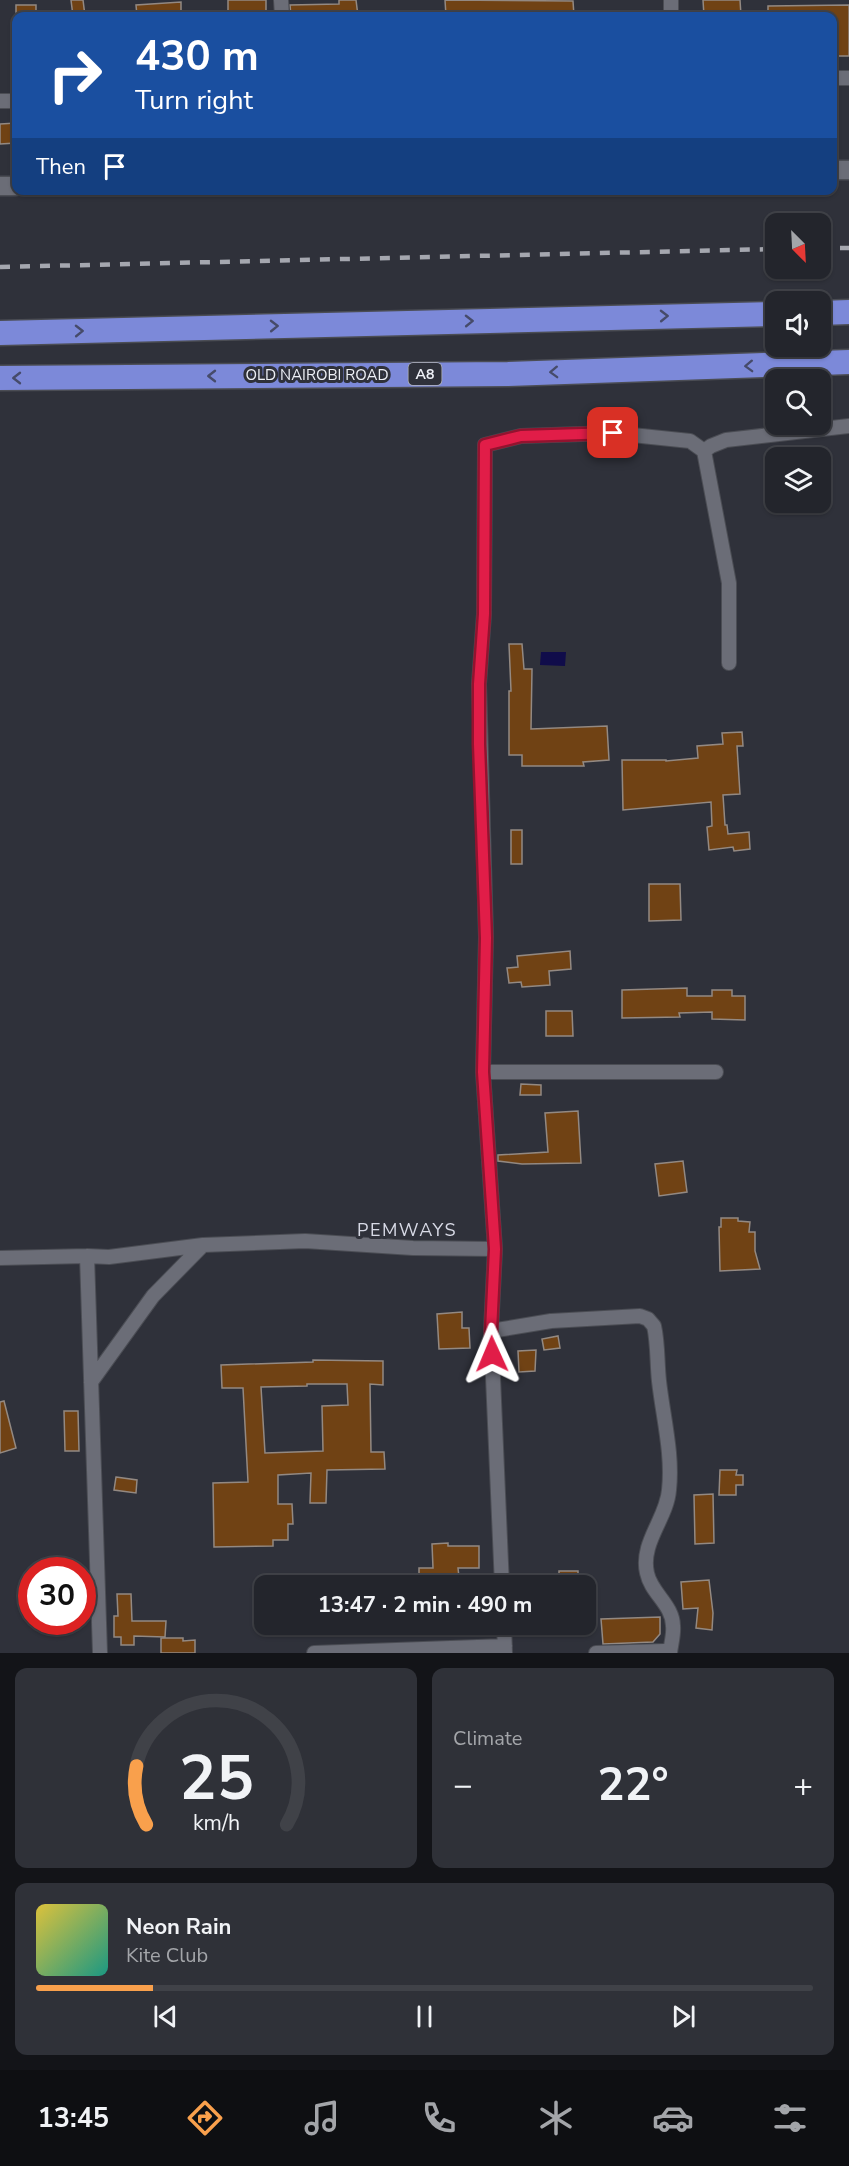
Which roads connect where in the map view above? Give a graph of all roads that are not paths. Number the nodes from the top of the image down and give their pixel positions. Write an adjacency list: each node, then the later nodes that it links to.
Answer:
1 (849, 312): 2 (highway)
2 (831, 313)
3 (765, 314): 4 (highway, one-way to 3)
4 (0, 333)
5 (849, 362): 6 (highway, OLD NAIROBI ROAD / A8, one-way to 6)
6 (0, 378)
7 (849, 426): 8 (street)
8 (704, 451): 9 (street); 10 (street)
9 (729, 663)
10 (483, 1072): 11 (street); 13 (street)
11 (716, 1072)
12 (203, 1245): 13 (street); 14 (street); 17 (street)
13 (495, 1249): 16 (street)
14 (87, 1256): 15 (street); 17 (street)
15 (0, 1258)
16 (491, 1331): 18 (street); 24 (street)
17 (91, 1382): 21 (street)
18 (502, 1575)
19 (504, 1635): 20 (street)
20 (505, 1650): 22 (street)
21 (100, 1653)
22 (314, 1653)
23 (596, 1653): 24 (street)
24 (670, 1653)

